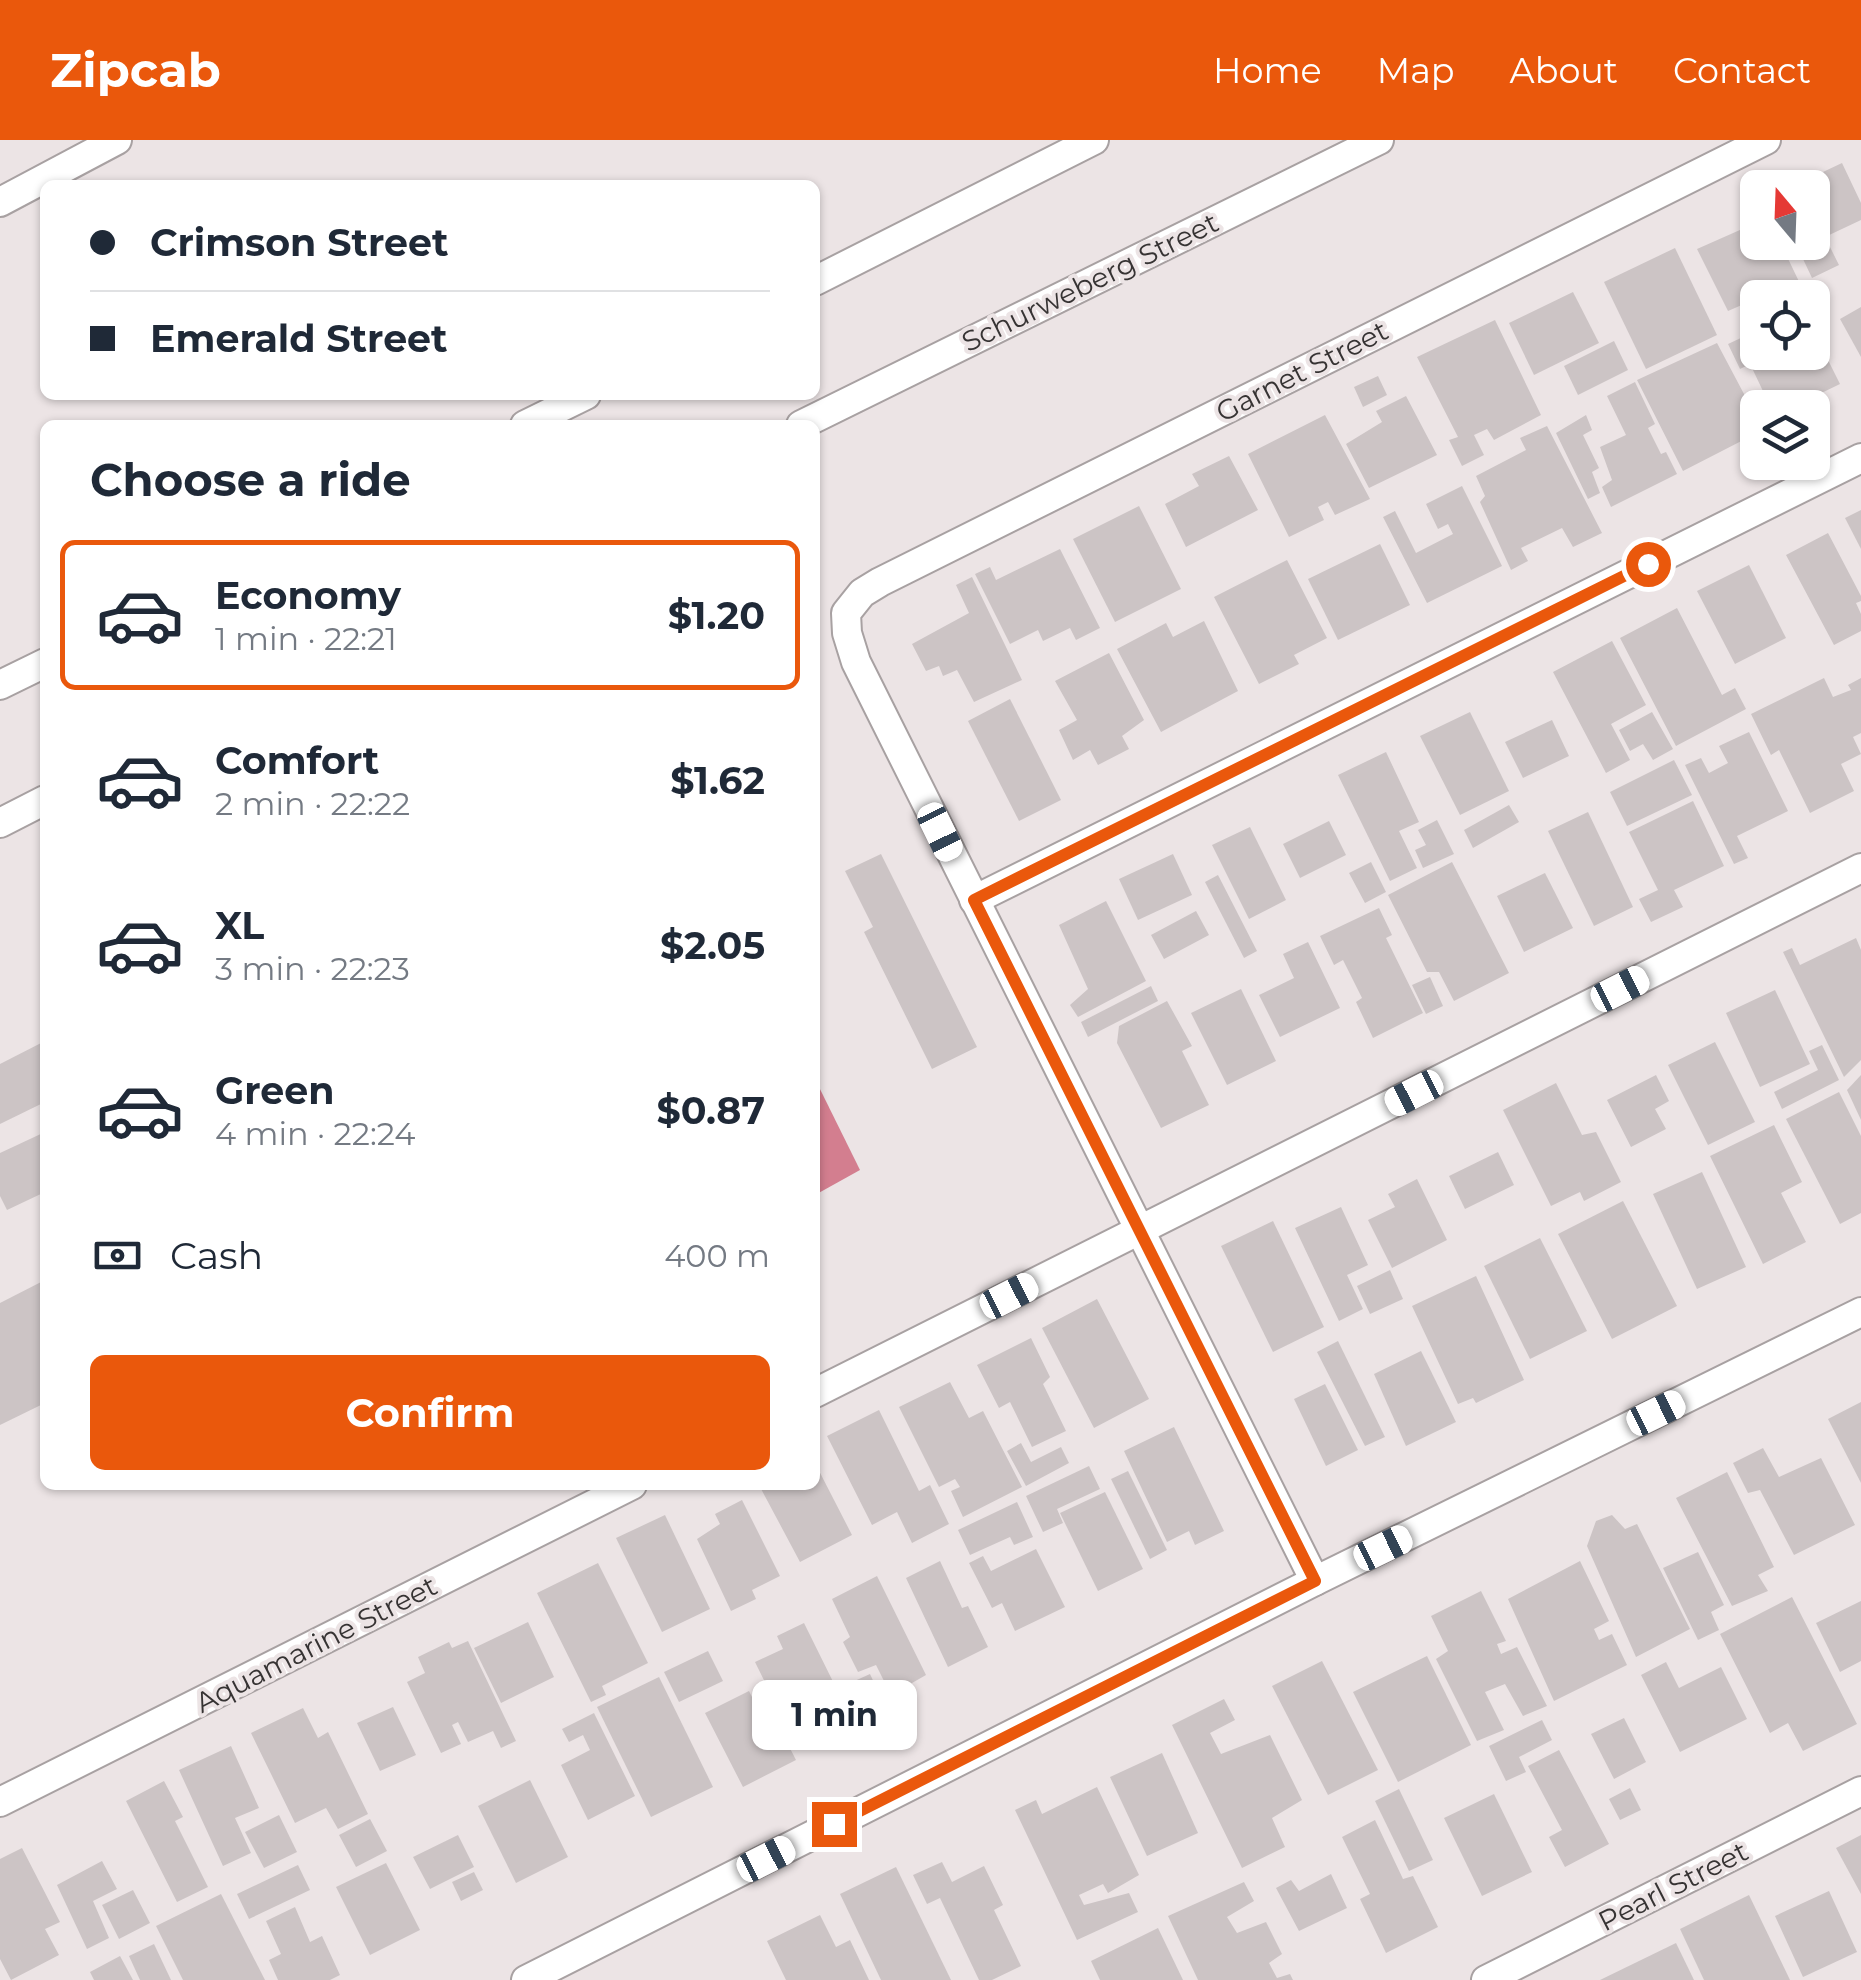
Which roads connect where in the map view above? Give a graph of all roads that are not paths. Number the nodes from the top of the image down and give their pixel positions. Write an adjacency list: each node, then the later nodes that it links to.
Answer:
1 (117, 140): 5 (street)
2 (1094, 140): 8 (street)
3 (1379, 140): 11 (street, Schurweberg Street)
4 (1766, 140): 18 (street, Garnet Street)
5 (42, 180)
6 (40, 181): 7 (street)
7 (0, 202)
8 (820, 278)
9 (576, 400): 10 (street)
10 (536, 420)
11 (811, 420)
12 (1861, 458): 18 (street)
13 (40, 665): 14 (street)
14 (0, 685)
15 (40, 803): 16 (street)
16 (0, 823)
17 (1861, 868): 19 (street)
18 (974, 900): 19 (street)
19 (1139, 1231): 21 (street); 23 (street)
20 (1861, 1312): 23 (street)
21 (820, 1390)
22 (622, 1490): 25 (street, Aquamarine Street)
23 (1315, 1581): 26 (street)
24 (1861, 1791): 27 (street, Pearl Street)
25 (0, 1802)
26 (526, 1980)
27 (1486, 1980)

